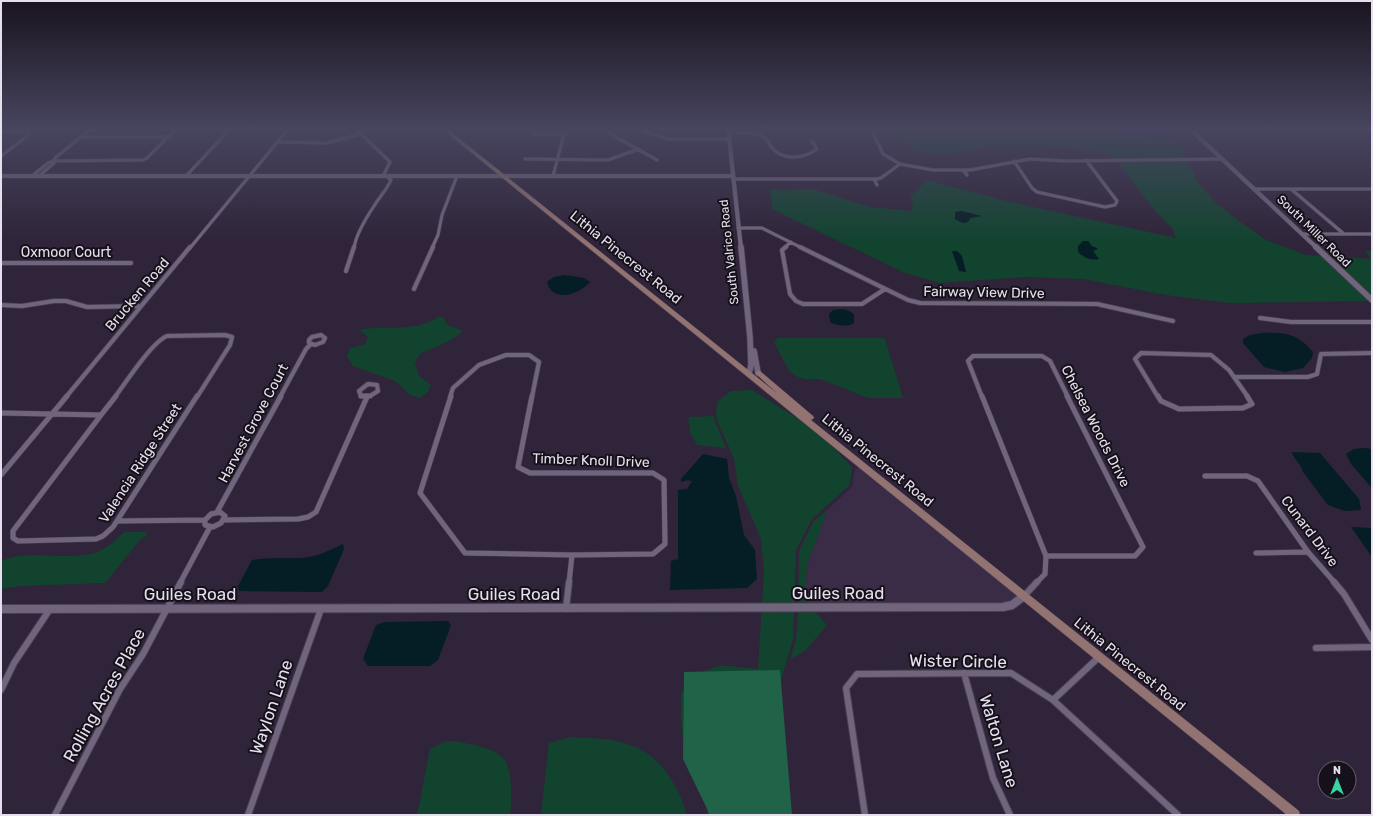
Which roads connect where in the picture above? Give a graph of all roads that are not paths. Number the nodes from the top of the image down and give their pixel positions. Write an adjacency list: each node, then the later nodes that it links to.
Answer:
1 (45, 166): 14 (street)
2 (196, 166): 21 (street)
3 (258, 166): 22 (street, Brucken Road)
4 (388, 166): 23 (street)
5 (491, 166): 25 (main road, Lithia Pinecrest Road)
6 (556, 166): 26 (street)
7 (732, 166): 27 (street, South Valrico Road)
8 (897, 166): 28 (street)
9 (911, 166): 16 (street)
10 (985, 166): 16 (street)
11 (1017, 166): 12 (street)
12 (1090, 166)
13 (1232, 166): 31 (street, South Miller Road)
14 (42, 168): 15 (street); 19 (street)
15 (48, 168): 20 (street)
16 (963, 170): 17 (street)
17 (967, 175)
18 (1, 176): 19 (street)
19 (32, 176): 20 (street)
20 (39, 176): 21 (street)
21 (186, 176): 22 (street)
22 (250, 176): 23 (street); 45 (street, Brucken Road)
23 (388, 176): 24 (street); 40 (street)
24 (458, 176): 25 (street); 41 (street)
25 (503, 176): 26 (street); 53 (main road, Lithia Pinecrest Road)
26 (553, 176): 27 (street)
27 (733, 177): 28 (street); 33 (street, South Valrico Road)
28 (874, 179): 29 (street)
29 (877, 185)
30 (1372, 188): 32 (street)
31 (1256, 189): 32 (street); 34 (street, South Miller Road)
32 (1291, 189): 35 (street)
33 (738, 228): 37 (street, Fairway View Drive); 49 (street, South Valrico Road)
34 (1303, 234): 35 (street); 43 (street, South Miller Road)
35 (1344, 234): 36 (street)
36 (1372, 234)
37 (791, 242): 42 (street, Fairway View Drive); 42 (street)
38 (1, 263): 39 (street, Oxmoor Court)
39 (131, 263)
40 (346, 271)
41 (414, 289)
42 (885, 289): 47 (street, Fairway View Drive)
43 (1372, 300)
44 (1, 305): 45 (street)
45 (141, 306): 57 (street, Brucken Road)
46 (1260, 318): 48 (street)
47 (1173, 321)
48 (1372, 322)
49 (750, 337): 52 (street); 53 (street, South Valrico Road)
50 (310, 344): 62 (street, Harvest Grove Court)
51 (1372, 353): 54 (street)
52 (758, 372): 59 (main road)
53 (749, 374): 59 (main road, Lithia Pinecrest Road)
54 (1235, 377): 54 (street)
55 (367, 397): 64 (street)
56 (1, 413): 57 (street)
57 (52, 413): 58 (street); 60 (street, Brucken Road)
58 (101, 415): 65 (street, Valencia Ridge Street); 65 (street, Valencia Ridge Street)
59 (817, 429): 71 (main road, Lithia Pinecrest Road)
60 (1, 475)
61 (1205, 476): 67 (street, Cunard Drive)
62 (217, 512): 63 (street, Harvest Grove Court); 64 (street)
63 (205, 520): 65 (street); 66 (street)
64 (224, 520): 66 (street)
65 (117, 521)
66 (210, 527): 76 (street)
67 (1308, 552): 68 (street); 77 (street, Cunard Drive)
68 (1256, 553)
69 (572, 555): 69 (street, Timber Knoll Drive); 75 (street)
70 (1046, 556): 70 (street, Chelsea Woods Drive); 71 (street, Chelsea Woods Drive)
71 (1024, 596): 75 (street, Guiles Road); 80 (main road, Lithia Pinecrest Road)
72 (1, 609): 73 (street, Guiles Road)
73 (50, 609): 76 (street, Guiles Road); 82 (street)
74 (321, 609): 75 (street, Guiles Road); 76 (street, Guiles Road); 85 (street, Waylon Lane)
75 (566, 609)
76 (168, 610): 84 (street, Rolling Acres Place)
77 (1372, 640)
78 (1372, 647): 79 (street)
79 (1316, 648)
80 (1099, 657): 83 (street); 89 (main road, Lithia Pinecrest Road)
81 (964, 673): 83 (street, Wister Circle); 86 (street, Wister Circle); 87 (street, Walton Lane)
82 (1, 690)
83 (1053, 700): 88 (street, Wister Circle)
84 (55, 815)
85 (248, 815)
86 (864, 815)
87 (1010, 815)
88 (1178, 815)
89 (1295, 815)

